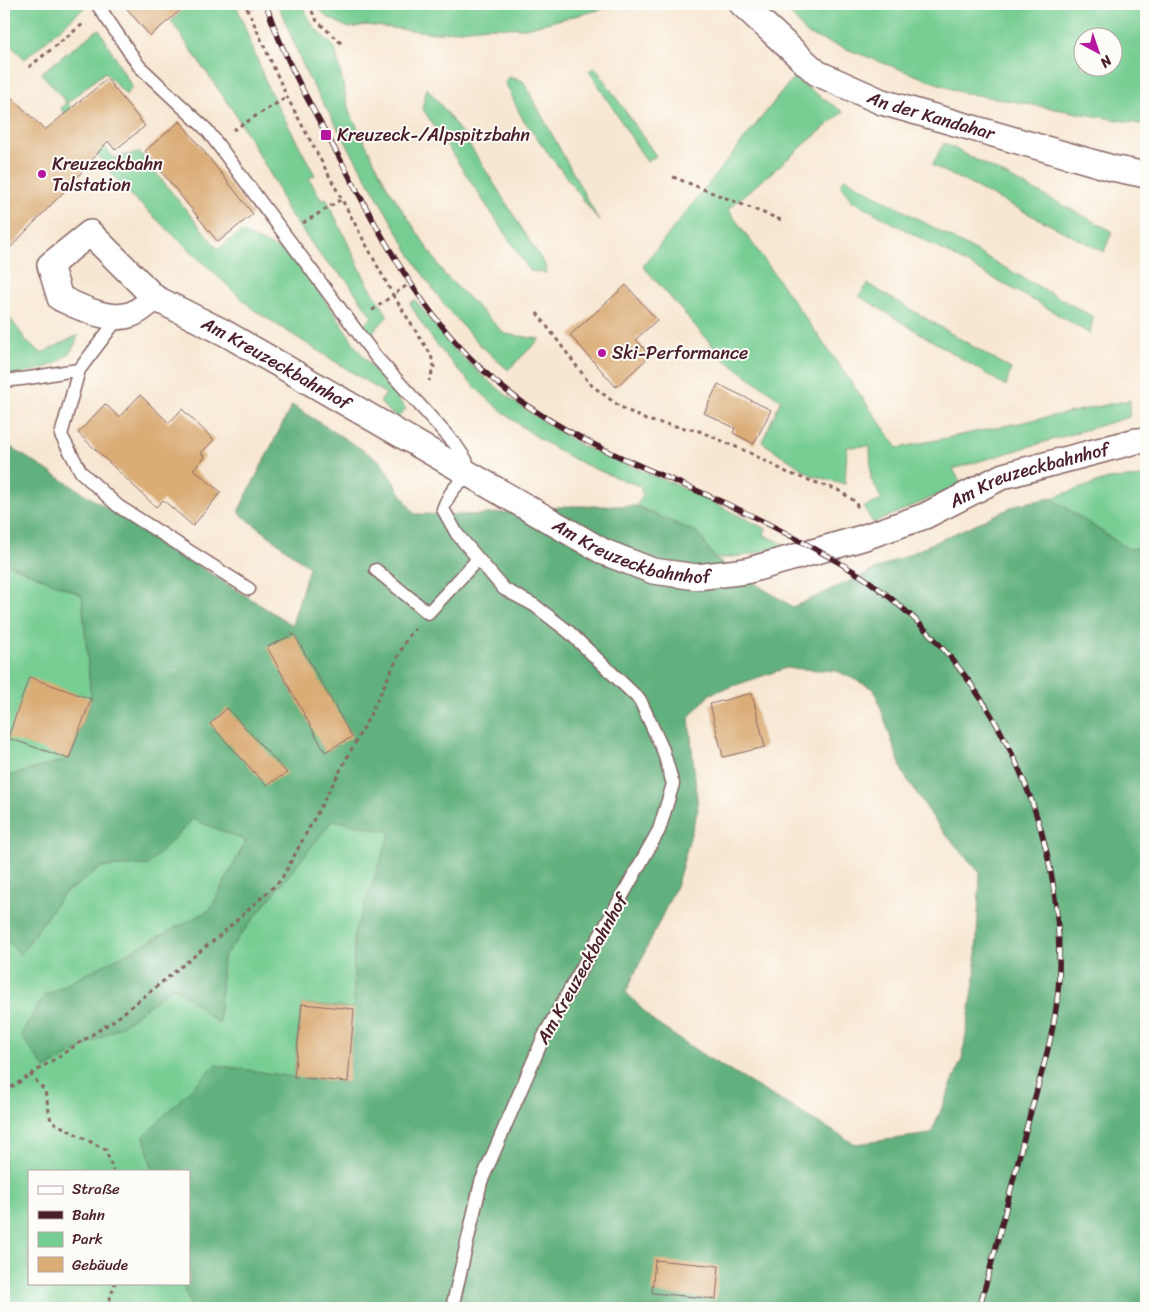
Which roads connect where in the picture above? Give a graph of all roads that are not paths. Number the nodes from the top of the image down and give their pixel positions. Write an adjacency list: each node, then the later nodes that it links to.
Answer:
1 (742, 4): 3 (street, An der Kandahar)
2 (99, 6): 9 (lane)
3 (1146, 175)
4 (155, 298): 5 (street); 5 (street, Am Kreuzeckbahnhof); 9 (street, Am Kreuzeckbahnhof)
5 (119, 317): 6 (lane)
6 (79, 370): 7 (lane); 12 (lane)
7 (4, 380)
8 (1146, 440): 9 (street, Am Kreuzeckbahnhof)
9 (470, 475): 10 (lane, Am Kreuzeckbahnhof)
10 (478, 559): 11 (lane); 13 (lane, Am Kreuzeckbahnhof)
11 (376, 570)
12 (249, 589)
13 (452, 1308)

